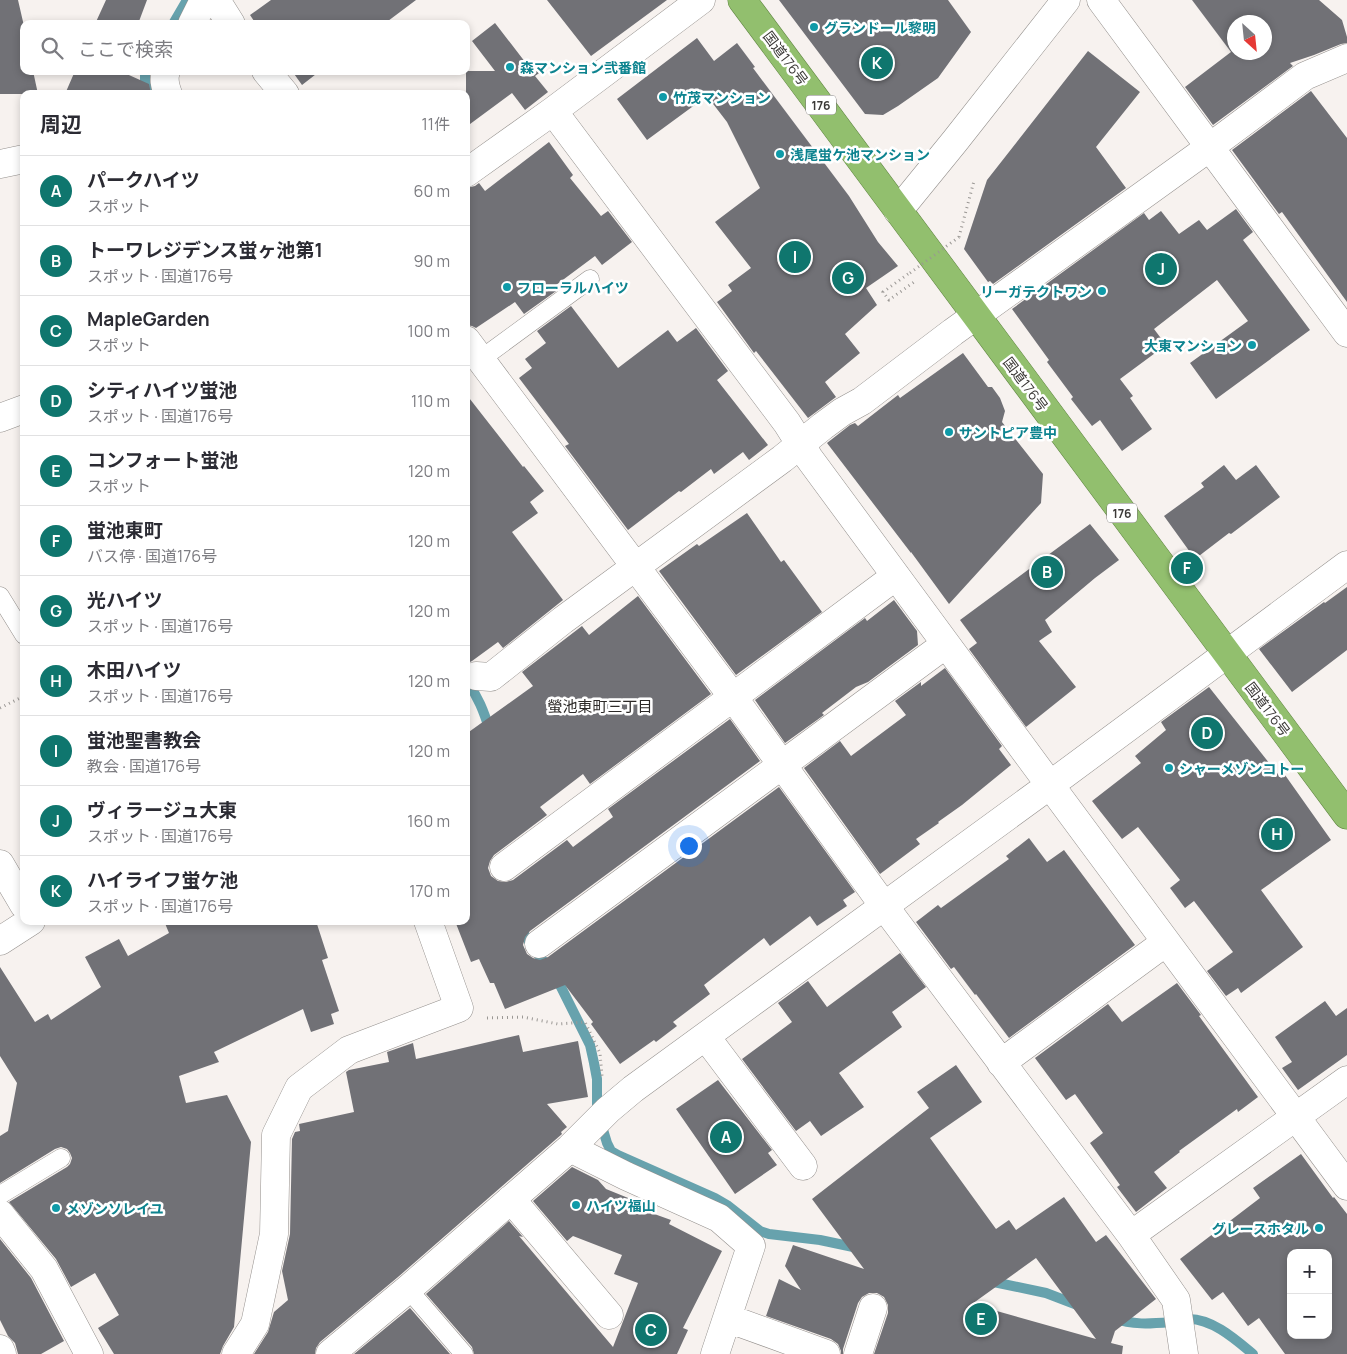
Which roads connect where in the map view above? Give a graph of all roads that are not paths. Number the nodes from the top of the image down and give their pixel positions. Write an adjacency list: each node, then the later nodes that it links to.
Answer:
1 (204, 0): 7 (street)
2 (216, 0): 8 (street)
3 (701, 0): 14 (street)
4 (742, 0): 19 (highway, 国道176号 / 176)
5 (1066, 0): 19 (street)
6 (1101, 0): 15 (street)
7 (194, 20)
8 (228, 20)
9 (1347, 58): 15 (street)
10 (164, 75): 12 (street)
11 (269, 75): 13 (street)
12 (167, 90)
13 (282, 90)
14 (554, 111): 18 (street); 26 (street)
15 (1210, 147): 21 (street); 22 (street)
16 (20, 160): 17 (street)
17 (0, 164)
18 (470, 170)
19 (898, 211): 21 (highway, 国道176号 / 176)
20 (590, 279): 23 (lane)
21 (976, 316): 26 (street); 33 (highway, 国道176号 / 176)
22 (1347, 333)
23 (474, 350): 28 (street)
24 (20, 410): 25 (street)
25 (0, 418)
26 (800, 444): 28 (street); 29 (street)
27 (1347, 565): 33 (street)
28 (636, 566): 34 (street); 35 (street)
29 (896, 576): 32 (street); 35 (street)
30 (0, 596): 31 (lane)
31 (20, 628)
32 (946, 644): 36 (street); 37 (street)
33 (1227, 653): 37 (street); 38 (highway, 国道176号 / 176)
34 (476, 676)
35 (733, 697): 36 (street); 40 (street)
36 (782, 766): 42 (street); 47 (street)
37 (1050, 785): 42 (street); 46 (street)
38 (1347, 815)
39 (0, 864): 41 (street)
40 (504, 867)
41 (20, 898)
42 (884, 906): 48 (street); 49 (street)
43 (25, 925): 45 (street)
44 (429, 925): 67 (street)
45 (0, 941)
46 (1166, 942): 49 (street); 51 (street)
47 (539, 944)
48 (706, 1037): 52 (street); 54 (street)
49 (1002, 1062): 59 (street)
50 (1347, 1080): 51 (street)
51 (1295, 1117): 55 (street); 59 (street)
52 (570, 1148): 57 (street); 63 (street)
53 (61, 1158): 56 (lane)
54 (803, 1166)
55 (1347, 1186)
56 (0, 1195)
57 (510, 1199): 60 (street); 62 (street)
58 (0, 1214): 66 (street)
59 (1131, 1236): 73 (street)
60 (408, 1289): 68 (street); 69 (lane)
61 (874, 1308): 72 (street)
62 (609, 1315)
63 (727, 1318): 70 (street); 71 (street)
64 (0, 1349): 65 (street)
65 (2, 1354)
66 (89, 1354)
67 (236, 1354)
68 (330, 1354)
69 (464, 1354)
70 (714, 1354)
71 (826, 1354)
72 (858, 1354)
73 (1184, 1354)

